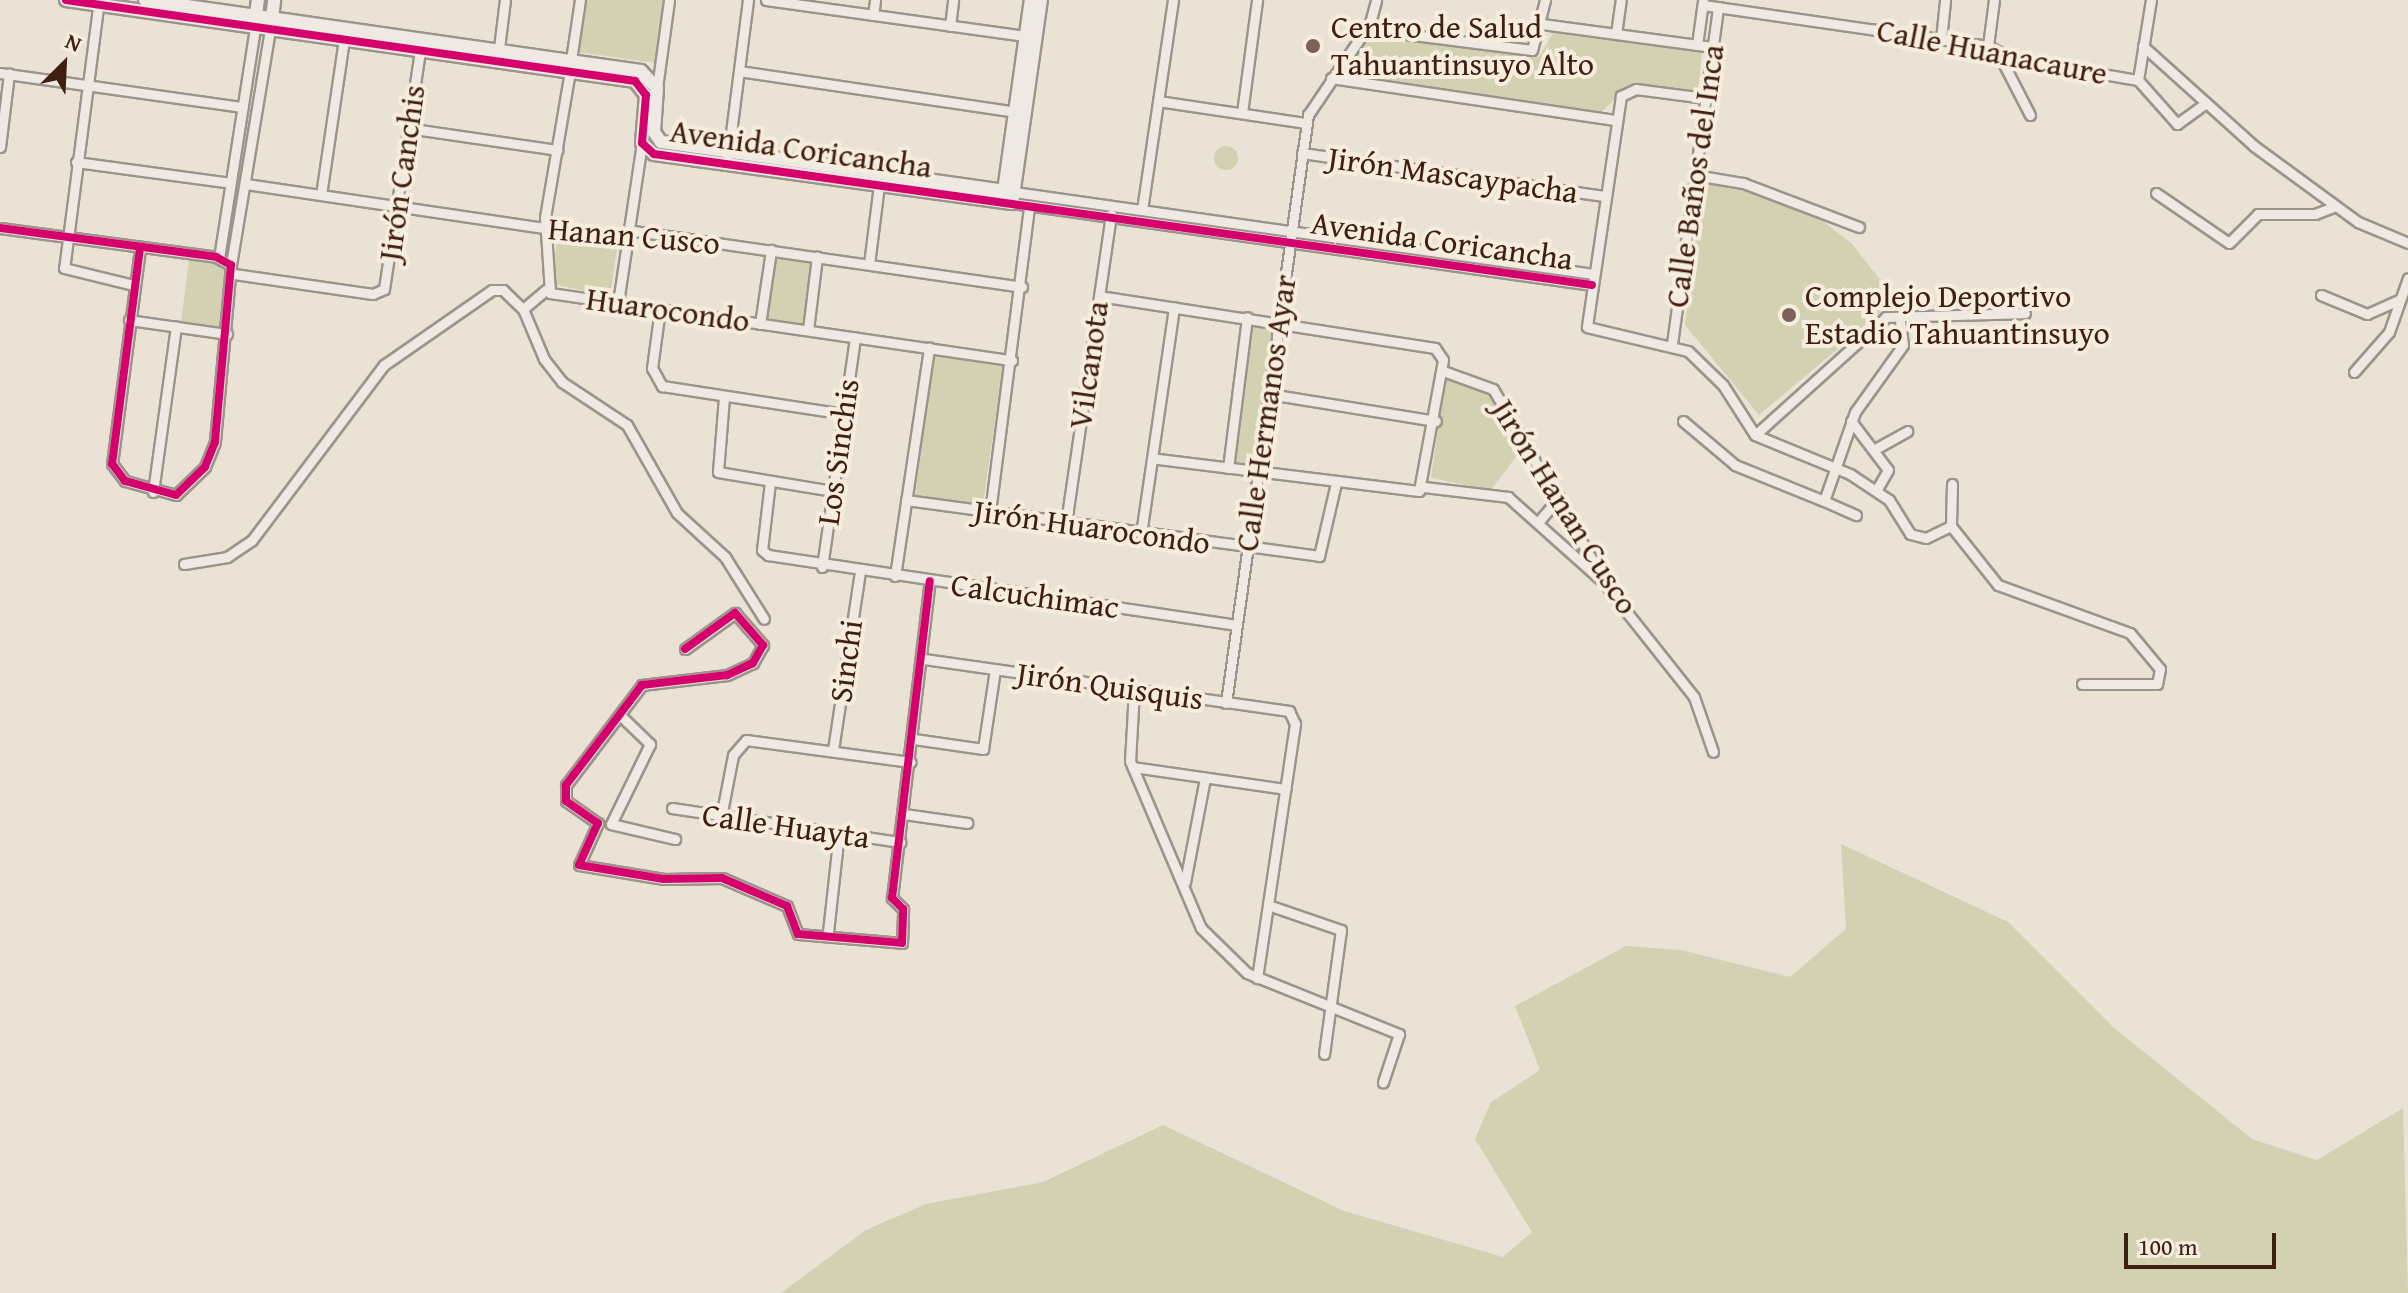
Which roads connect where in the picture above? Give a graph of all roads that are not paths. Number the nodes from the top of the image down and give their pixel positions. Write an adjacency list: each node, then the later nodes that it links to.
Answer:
1 (66, 0): 23 (street, Avenida Coricancha)
2 (145, 0): 27 (street, Avenida Coricancha)
3 (258, 0): 27 (street)
4 (274, 0): 28 (street)
5 (505, 0): 41 (street)
6 (580, 0): 42 (street, Huarocondo)
7 (669, 0): 48 (street)
8 (748, 0): 43 (street)
9 (766, 0): 24 (street)
10 (875, 0): 26 (street)
11 (953, 0): 30 (street)
12 (1031, 0): 33 (street)
13 (1041, 0): 33 (street)
14 (1173, 0): 50 (street)
15 (1257, 0): 54 (street)
16 (1376, 0): 31 (street, Calle Hermanos Ayar)
17 (1545, 0): 29 (street)
18 (1621, 0): 32 (street)
19 (1945, 0): 34 (street)
20 (2149, 0): 37 (street)
21 (1994, 1): 39 (street)
22 (1703, 2): 25 (street, Calle Huanacaure); 36 (street, Calle Baños del Inca)
23 (99, 3): 27 (street, Avenida Coricancha); 47 (street)
24 (826, 4): 26 (street)
25 (1718, 7): 34 (street, Calle Huanacaure); 38 (street, Calle Baños del Inca)
26 (873, 15): 30 (street)
27 (255, 21): 28 (street, Avenida Coricancha); 52 (street)
28 (271, 23): 35 (street, Avenida Coricancha); 41 (street, Avenida Coricancha); 67 (street)
29 (1542, 24): 31 (street); 32 (street)
30 (950, 26): 33 (street)
31 (1366, 29): 45 (street, Calle Hermanos Ayar)
32 (1616, 34): 36 (street)
33 (1031, 37): 53 (street); 72 (street)
34 (1941, 39): 39 (street, Calle Huanacaure)
35 (344, 40): 40 (street, Avenida Coricancha); 70 (street)
36 (1697, 45): 38 (street)
37 (2143, 46): 46 (street); 51 (street)
38 (1712, 47): 49 (street, Calle Baños del Inca)
39 (1993, 48): 46 (street, Calle Huanacaure); 55 (street)
40 (420, 51): 41 (street, Avenida Coricancha); 58 (street, Jirón Canchis)
41 (498, 56): 42 (street, Avenida Coricancha)
42 (570, 65): 48 (street, Avenida Coricancha); 59 (street, Avenida Coricancha); 61 (street, Huarocondo)
43 (739, 71): 53 (street); 63 (street)
44 (4, 74): 47 (street); 60 (street)
45 (1331, 78): 56 (street); 57 (street, Calle Hermanos Ayar)
46 (2138, 80): 51 (street)
47 (87, 85): 52 (street); 64 (street)
48 (657, 88): 63 (street, Avenida Coricancha)
49 (1705, 98): 56 (street); 65 (street, Calle Baños del Inca)
50 (1158, 101): 54 (street); 77 (street)
51 (2206, 103): 75 (street)
52 (243, 107): 66 (street)
53 (1015, 112): 72 (street)
54 (1242, 113): 57 (street)
55 (2030, 115)
56 (1615, 120): 71 (street)
57 (1306, 123): 62 (street, Calle Hermanos Ayar)
58 (407, 128): 61 (street); 76 (street, Jirón Canchis)
59 (642, 143): 63 (street, Avenida Coricancha); 83 (street)
60 (0, 147)
61 (557, 150): 81 (street, Huarocondo)
62 (1302, 153): 71 (street, Jirón Mascaypacha); 82 (street, Calle Hermanos Ayar)
63 (727, 158): 68 (street, Avenida Coricancha); 72 (street, Avenida Coricancha)
64 (76, 162): 66 (street); 84 (street)
65 (1695, 175): 79 (street); 116 (street, Calle Baños del Inca)
66 (231, 183): 90 (street)
67 (246, 184): 70 (street, Hanan Cusco); 92 (street)
68 (879, 185): 72 (street, Avenida Coricancha); 91 (street)
69 (2156, 193): 75 (street)
70 (321, 195): 76 (street, Hanan Cusco)
71 (1604, 196): 93 (street)
72 (1008, 197): 73 (street, Avenida Coricancha); 74 (street, Avenida Coricancha)
73 (1029, 206): 78 (street, Avenida Coricancha); 97 (street)
74 (1112, 206): 77 (street, Avenida Coricancha); 78 (street, Vilcanota)
75 (2336, 206): 85 (street)
76 (399, 207): 81 (street, Hanan Cusco); 92 (street, Jirón Canchis)
77 (1142, 210): 82 (street, Avenida Coricancha)
78 (1110, 218): 86 (street, Avenida Coricancha); 100 (street, Vilcanota)
79 (1859, 227)
80 (0, 228): 84 (street)
81 (548, 228): 83 (street, Hanan Cusco); 98 (street, Huarocondo)
82 (1292, 231): 86 (street, Calle Hermanos Ayar); 93 (street, Avenida Coricancha)
83 (626, 235): 88 (street, Hanan Cusco); 102 (street)
84 (66, 238): 87 (street); 95 (street)
85 (2408, 243)
86 (1290, 244): 96 (street, Avenida Coricancha); 110 (street, Calle Hermanos Ayar)
87 (140, 247): 90 (street); 95 (street)
88 (771, 250): 89 (street, Hanan Cusco); 111 (street)
89 (817, 257): 91 (street, Hanan Cusco); 113 (street)
90 (219, 258): 92 (street)
91 (869, 264): 97 (street, Hanan Cusco)
92 (233, 270): 114 (street)
93 (1593, 274): 96 (street)
94 (2408, 278): 101 (street)
95 (134, 285): 108 (street)
96 (1592, 285): 116 (street)
97 (1022, 287): 118 (street)
98 (546, 290): 102 (street, Huarocondo); 104 (street)
99 (2321, 295): 101 (street)
100 (1099, 296): 103 (street); 147 (street, Vilcanota)
101 (2399, 300): 120 (street)
102 (618, 303): 105 (street, Huarocondo)
103 (1174, 307): 107 (street); 130 (street)
104 (523, 309): 153 (street); 159 (street)
105 (660, 309): 111 (street, Huarocondo); 122 (street)
106 (2025, 313): 109 (street)
107 (1247, 317): 110 (street); 132 (street)
108 (129, 320): 112 (street); 140 (street)
109 (1900, 321): 126 (street); 128 (street)
110 (1279, 322): 119 (street); 121 (street, Calle Hermanos Ayar)
111 (760, 324): 113 (street, Huarocondo)
112 (176, 327): 114 (street); 140 (street)
113 (808, 330): 115 (street, Huarocondo)
114 (227, 334): 140 (street)
115 (855, 337): 117 (street, Huarocondo); 123 (street, Los Sinchis)
116 (1672, 344): 128 (street)
117 (929, 348): 118 (street, Huarocondo); 142 (street)
118 (1012, 360): 144 (street)
119 (1443, 371): 124 (street); 141 (street, Jirón Hanan Cusco)
120 (2354, 372)
121 (1269, 394): 124 (street); 133 (street, Calle Hermanos Ayar)
122 (724, 397): 123 (street); 134 (street)
123 (844, 414): 138 (street, Los Sinchis)
124 (1436, 421): 137 (street)
125 (1683, 421): 143 (street)
126 (1851, 421): 129 (street); 131 (street)
127 (1907, 431): 129 (street)
128 (1755, 435): 131 (street)
129 (1875, 449): 139 (street)
130 (1152, 458): 132 (street); 150 (street)
131 (1837, 467): 139 (street); 143 (street)
132 (1228, 468): 133 (street)
133 (1258, 472): 135 (street); 152 (street, Calle Hermanos Ayar)
134 (770, 482): 138 (street); 154 (street, Calcuchimac)
135 (1336, 483): 137 (street); 152 (street, Jirón Huarocondo)
136 (1952, 484): 148 (street)
137 (1424, 487): 146 (street)
138 (833, 491): 154 (street, Los Sinchis)
139 (1876, 491): 148 (street)
140 (153, 492)
141 (1559, 497): 146 (street); 149 (street, Jirón Hanan Cusco)
142 (906, 500): 144 (street, Jirón Huarocondo); 156 (street)
143 (1824, 501): 145 (street)
144 (990, 512): 147 (street, Jirón Huarocondo)
145 (1856, 515)
146 (1540, 520): 151 (street)
147 (1066, 523): 150 (street, Jirón Huarocondo)
148 (1951, 526): 164 (street)
149 (1581, 533): 151 (street); 158 (street, Jirón Hanan Cusco)
150 (1141, 534): 152 (street, Jirón Huarocondo)
151 (1569, 546): 158 (street)
152 (1248, 550): 160 (street, Calle Hermanos Ayar)
153 (184, 564)
154 (822, 567): 155 (street, Calcuchimac)
155 (860, 572): 156 (street, Calcuchimac); 169 (street, Sinchi)
156 (895, 576): 157 (street, Calcuchimac)
157 (930, 581): 160 (street, Calcuchimac); 162 (street)
158 (1610, 591): 170 (street, Jirón Hanan Cusco)
159 (764, 619)
160 (1237, 625): 166 (street, Calle Hermanos Ayar)
161 (685, 649): 167 (street)
162 (924, 659): 163 (street, Jirón Quisquis); 168 (street)
163 (995, 670): 165 (street, Jirón Quisquis); 168 (street)
164 (2082, 684)
165 (1134, 690): 166 (street, Jirón Quisquis); 172 (street)
166 (1226, 703): 174 (street, Jirón Quisquis)
167 (620, 715): 180 (street); 184 (street)
168 (914, 739): 171 (street)
169 (833, 750): 171 (street); 177 (street)
170 (1713, 752)
171 (911, 762): 176 (street)
172 (1133, 767): 173 (street); 182 (street)
173 (1205, 778): 174 (street); 182 (street)
174 (1285, 789): 183 (street)
175 (672, 808): 177 (street, Calle Huayta)
176 (904, 814): 178 (street); 181 (street)
177 (721, 817): 179 (street, Calle Huayta)
178 (967, 823)
179 (839, 833): 181 (street, Calle Huayta); 184 (street)
180 (675, 839)
181 (900, 842): 184 (street)
182 (1185, 882): 185 (street)
183 (1268, 905): 185 (street); 186 (street)
184 (828, 932)
185 (1257, 978): 186 (street)
186 (1328, 1004): 187 (street); 188 (street)
187 (1324, 1054)
188 (1383, 1082)

